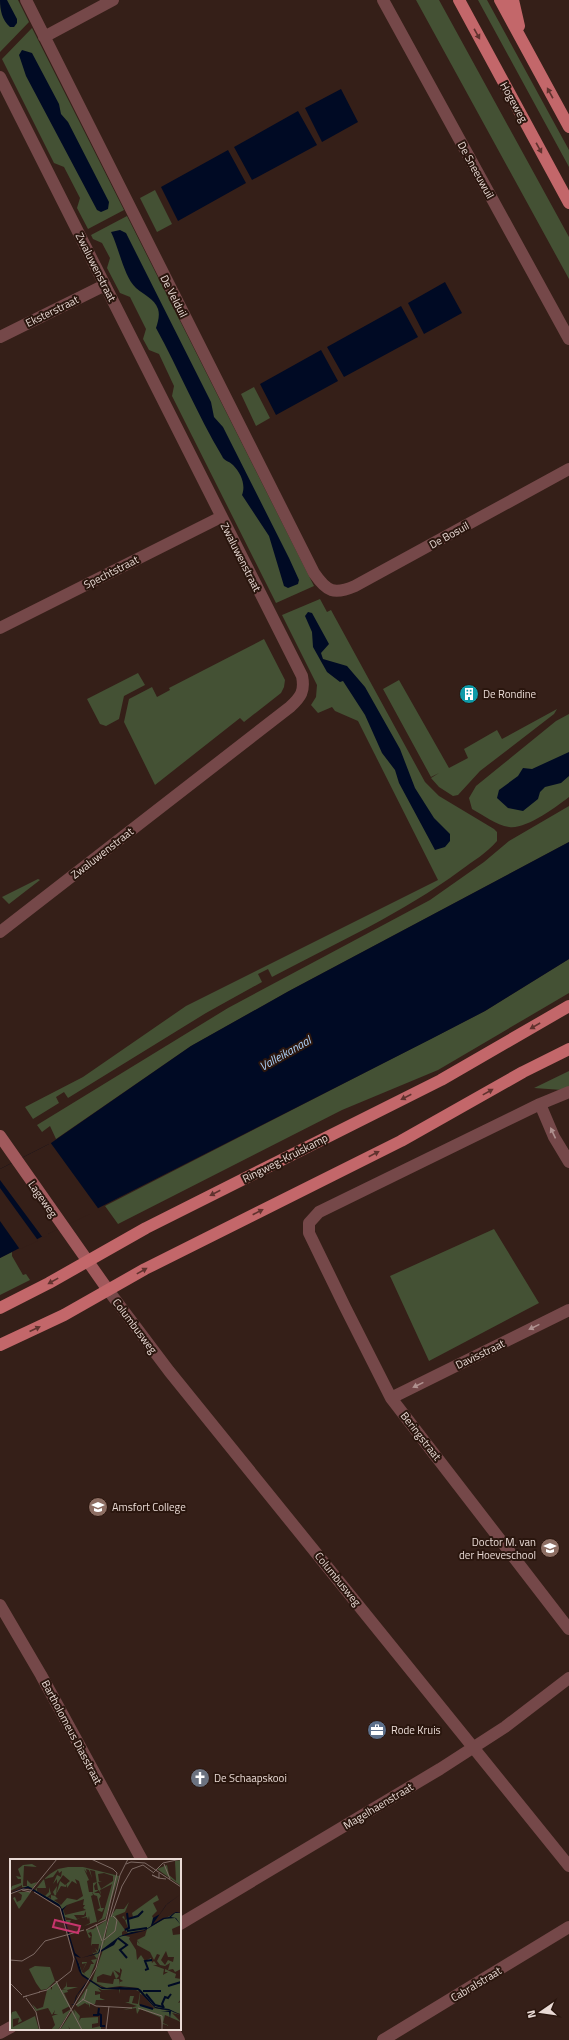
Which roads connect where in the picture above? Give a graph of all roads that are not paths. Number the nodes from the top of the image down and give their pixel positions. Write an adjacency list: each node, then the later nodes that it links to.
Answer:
1 (26, 0): 7 (street, De Velduil)
2 (113, 0): 7 (street)
3 (383, 0): 14 (street, De Sneeuwuil)
4 (458, 0): 11 (main road, Hogeweg, one-way to 11)
5 (500, 0): 8 (main road)
6 (513, 0): 8 (main road)
7 (44, 37): 17 (street, De Velduil)
8 (521, 39): 10 (main road, one-way to 8)
9 (0, 77): 12 (street, Zwaluwenstraat)
10 (569, 127)
11 (569, 203)
12 (105, 285): 13 (street, Eksterstraat); 16 (street, Zwaluwenstraat)
13 (0, 337)
14 (569, 340)
15 (569, 469): 17 (street, De Bosuil)
16 (221, 517): 18 (street, Spechtstraat); 19 (street, Zwaluwenstraat)
17 (326, 588)
18 (0, 628)
19 (0, 932)
20 (569, 1006): 26 (main road, Ringweg-Kruiskamp, one-way to 26)
21 (569, 1049): 27 (main road, one-way to 21)
22 (569, 1092): 23 (street)
23 (540, 1104): 25 (street, one-way to 23); 31 (street, Beringstraat)
24 (0, 1136): 26 (street, Lageweg)
25 (569, 1162)
26 (88, 1262): 27 (street, Lageweg); 28 (main road, Ringweg-Kruiskamp, one-way to 28)
27 (108, 1290): 30 (main road, one-way to 27); 35 (street, Columbusweg)
28 (0, 1308)
29 (569, 1310): 31 (street, Davisstraat, one-way to 31)
30 (0, 1345)
31 (392, 1398): 33 (street, Beringstraat)
32 (0, 1605): 36 (street, Bartholomeus Diasstraat)
33 (569, 1629)
34 (569, 1678): 35 (street, Magelhaenstraat)
35 (473, 1748): 37 (street, Columbusweg); 38 (street, Magelhaenstraat)
36 (141, 1859)
37 (569, 1866)
38 (181, 1923)
39 (569, 1928): 44 (street, Cabralstraat)
40 (10, 2028): 42 (street)
41 (173, 2030): 43 (street)
42 (0, 2033)
43 (179, 2040)
44 (383, 2040)

